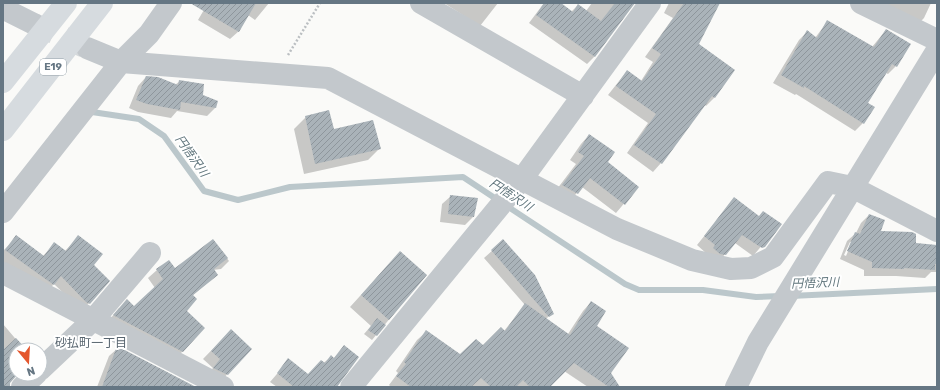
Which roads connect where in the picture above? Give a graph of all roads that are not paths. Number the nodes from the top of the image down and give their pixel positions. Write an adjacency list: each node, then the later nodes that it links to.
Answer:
1 (66, 3): 13 (highway, E19)
2 (102, 3): 15 (highway, E19)
3 (171, 3): 12 (street)
4 (420, 3): 14 (street)
5 (650, 3): 14 (street)
6 (861, 3): 9 (street)
7 (6, 9): 8 (street)
8 (34, 24)
9 (937, 40)
10 (87, 48): 12 (street)
11 (937, 50): 17 (street)
12 (121, 62): 16 (street); 18 (street)
13 (3, 82)
14 (583, 96): 16 (street)
15 (3, 130)
16 (522, 179): 17 (street); 25 (street)
17 (852, 187): 19 (street); 26 (street)
18 (3, 212)
19 (937, 231)
20 (150, 253): 22 (street)
21 (3, 273): 22 (street)
22 (94, 320): 23 (street); 24 (street)
23 (48, 363)
24 (223, 387)
25 (351, 387)
26 (736, 387)

